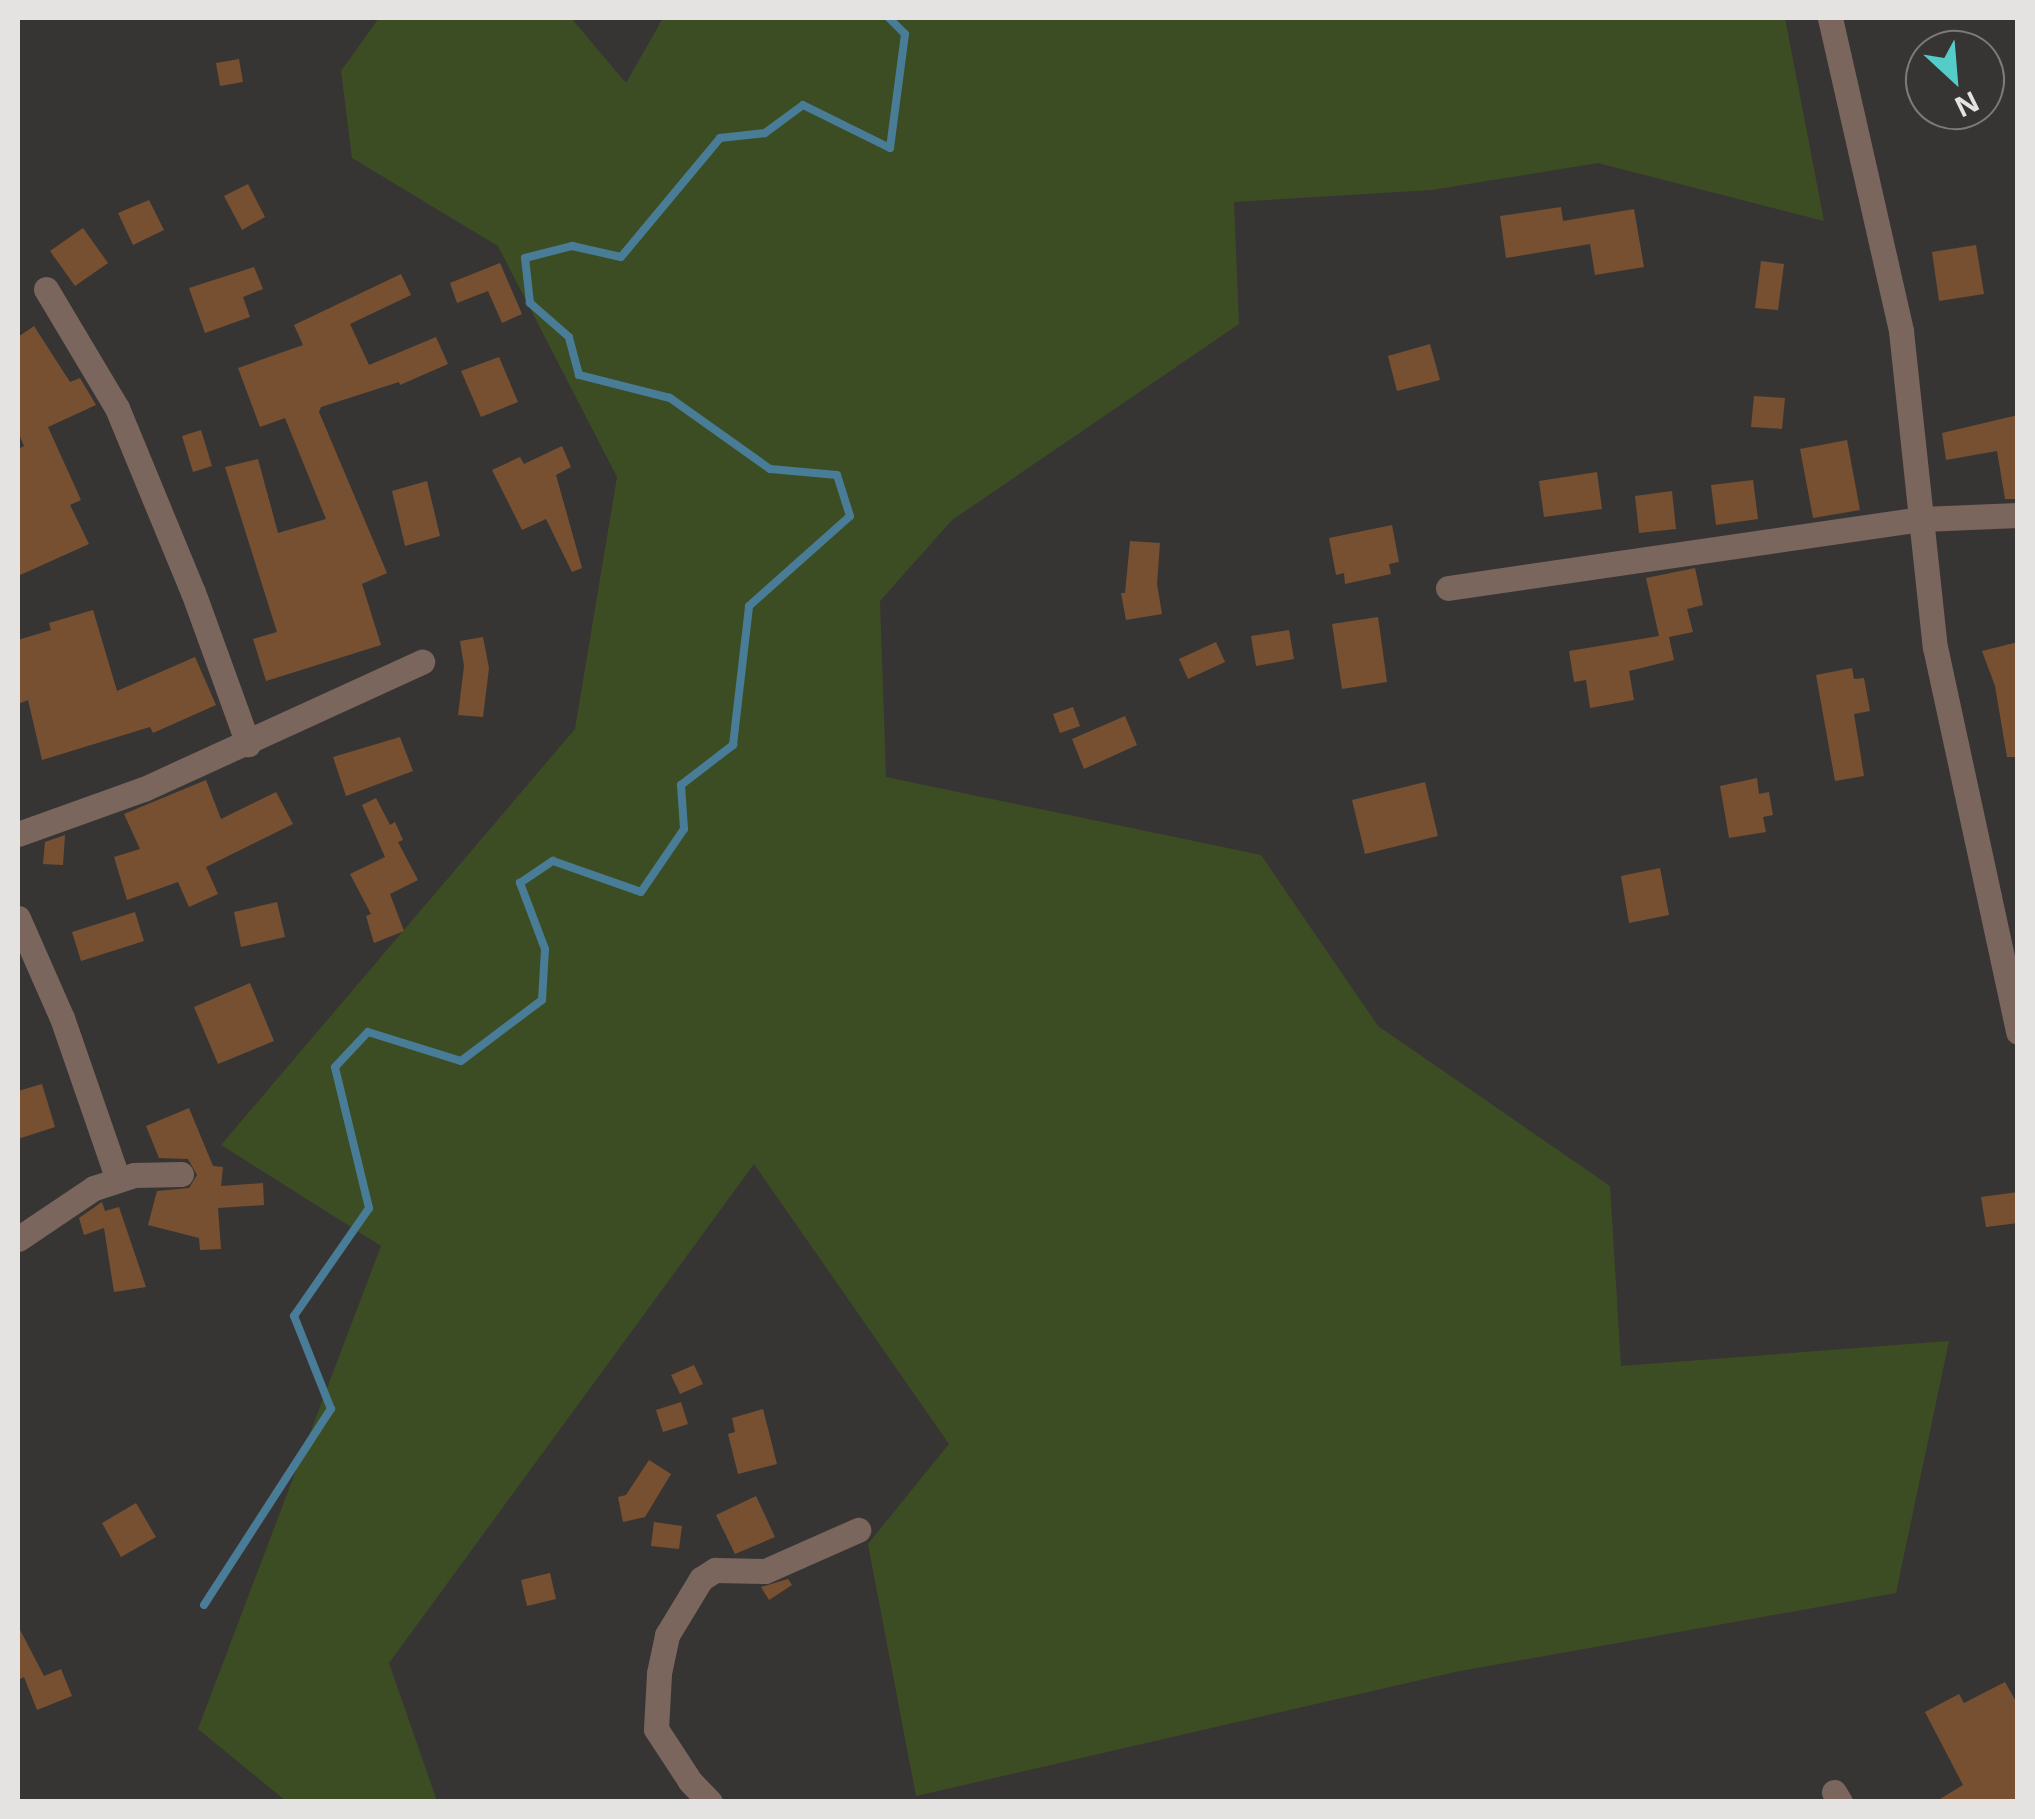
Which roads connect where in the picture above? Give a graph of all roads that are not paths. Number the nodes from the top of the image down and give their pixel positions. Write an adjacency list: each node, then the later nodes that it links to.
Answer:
1 (1830, 18): 4 (street)
2 (46, 289): 7 (street)
3 (2018, 515): 4 (street)
4 (1922, 519): 5 (street); 10 (street)
5 (1448, 588)
6 (422, 662): 7 (street)
7 (248, 744): 8 (street)
8 (18, 834)
9 (18, 918): 13 (street)
10 (2008, 922): 11 (street)
11 (2018, 1032)
12 (180, 1174): 13 (street)
13 (118, 1180): 14 (street)
14 (18, 1239)
15 (858, 1530): 16 (street)
16 (710, 1802)

